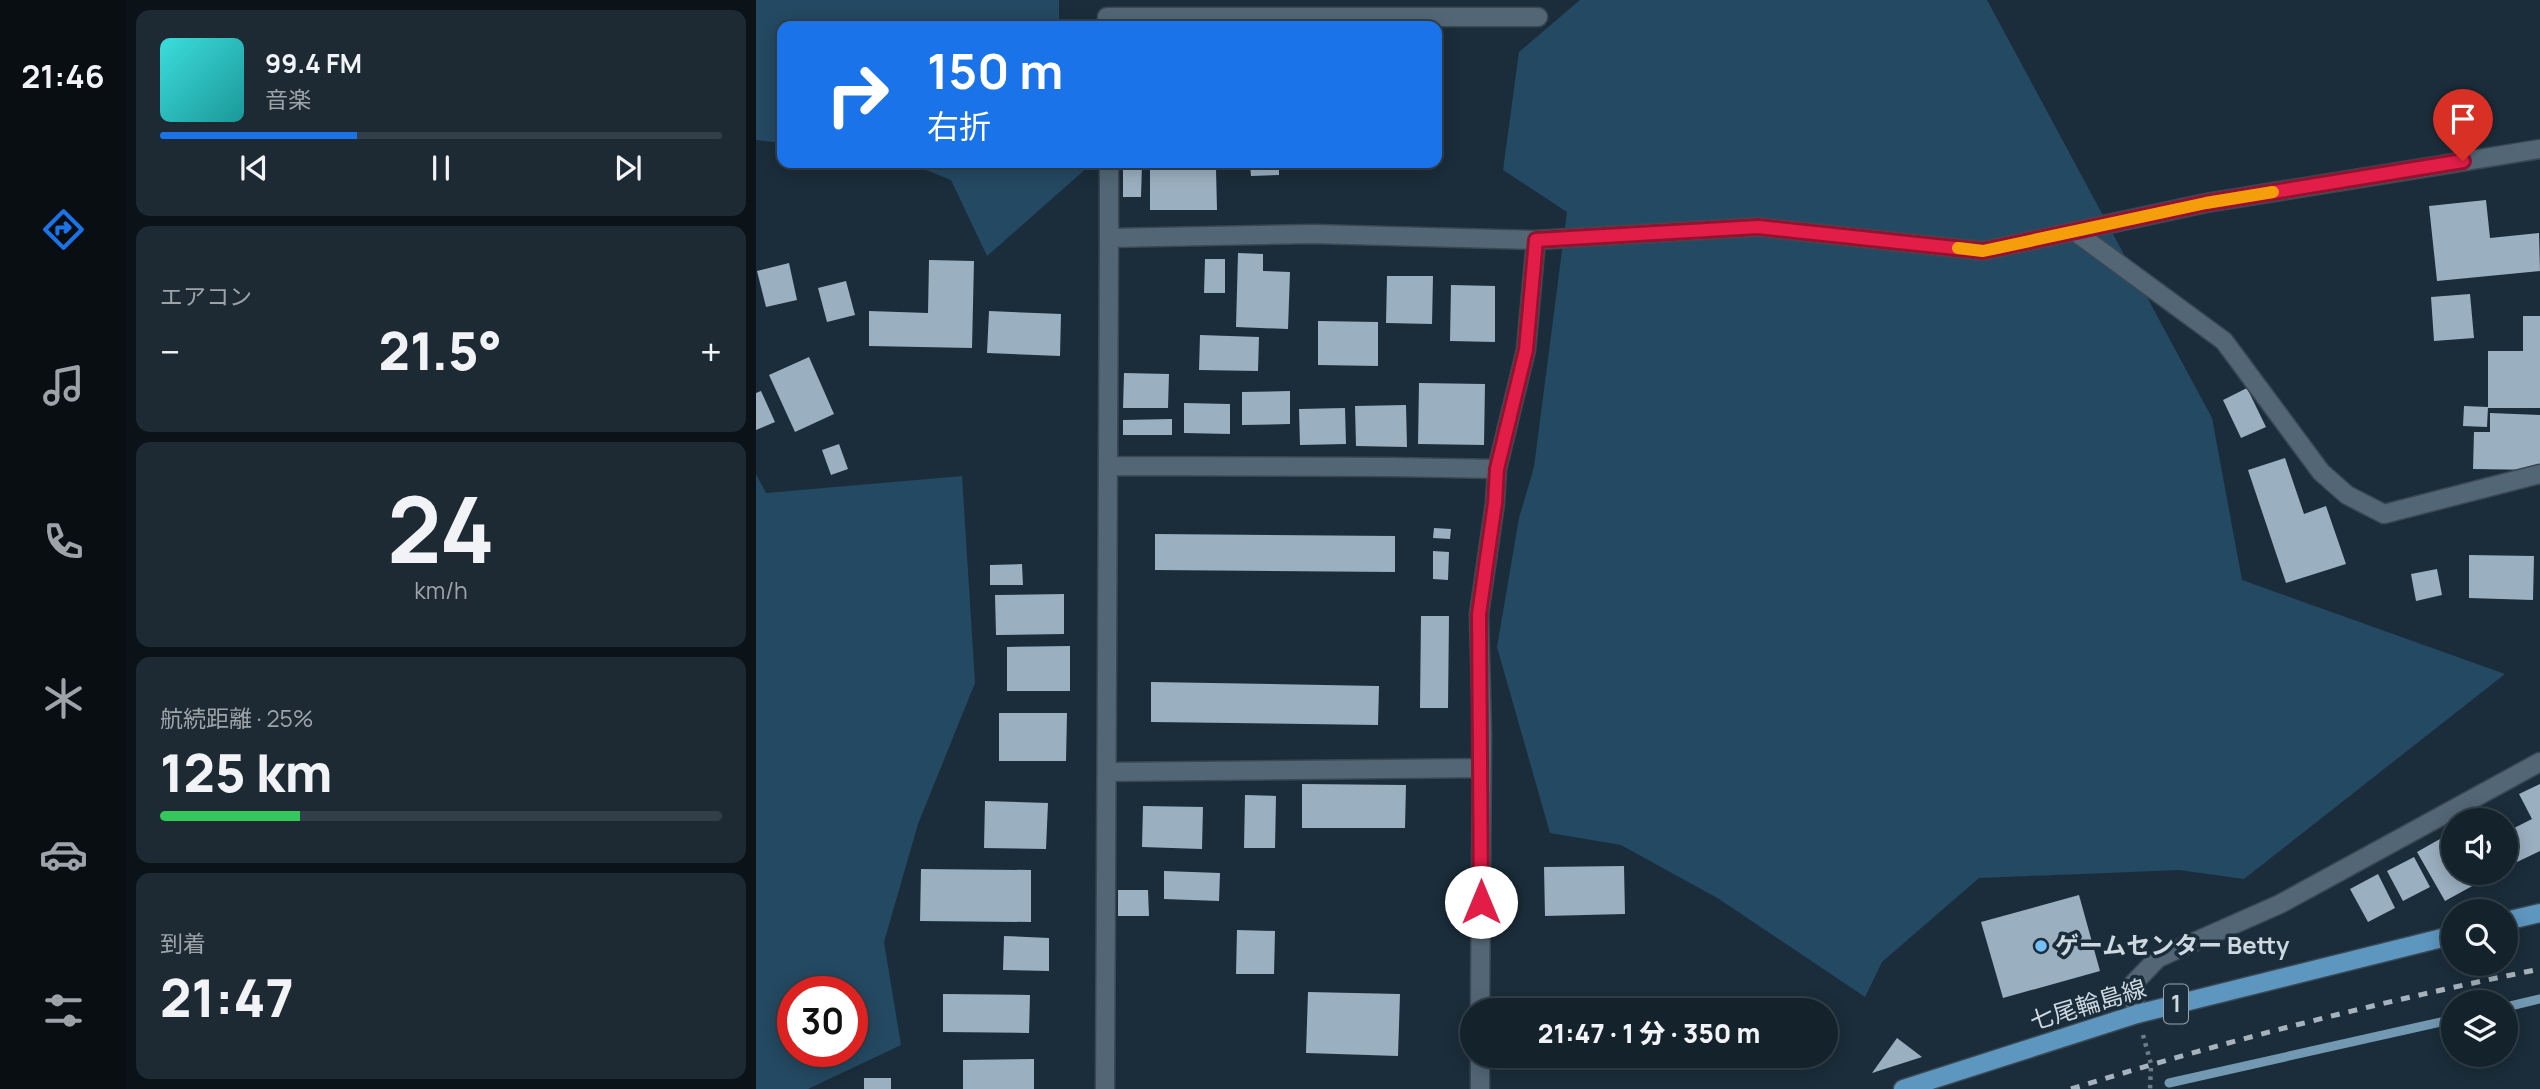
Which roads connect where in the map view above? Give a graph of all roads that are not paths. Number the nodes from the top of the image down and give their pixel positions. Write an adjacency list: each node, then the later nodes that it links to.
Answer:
1 (1538, 18): 2 (street)
2 (1107, 21)
3 (2540, 149): 5 (street)
4 (1109, 168): 6 (street)
5 (2074, 231): 7 (street); 10 (street)
6 (1109, 237): 7 (street); 8 (street)
7 (1536, 240): 9 (street)
8 (1110, 467): 9 (street); 13 (street)
9 (1497, 469): 12 (street)
10 (2540, 474)
11 (2540, 762): 18 (street)
12 (1481, 768): 13 (street); 17 (street)
13 (1107, 772): 20 (street)
14 (2540, 913): 15 (main road)
15 (2518, 918)
16 (2441, 937): 18 (main road, 七尾輪島線 / 1)
17 (1480, 998)
18 (2137, 1014): 22 (main road, 七尾輪島線 / 1)
19 (1480, 1068): 21 (street)
20 (1105, 1089)
21 (1480, 1089)
22 (1903, 1089)

